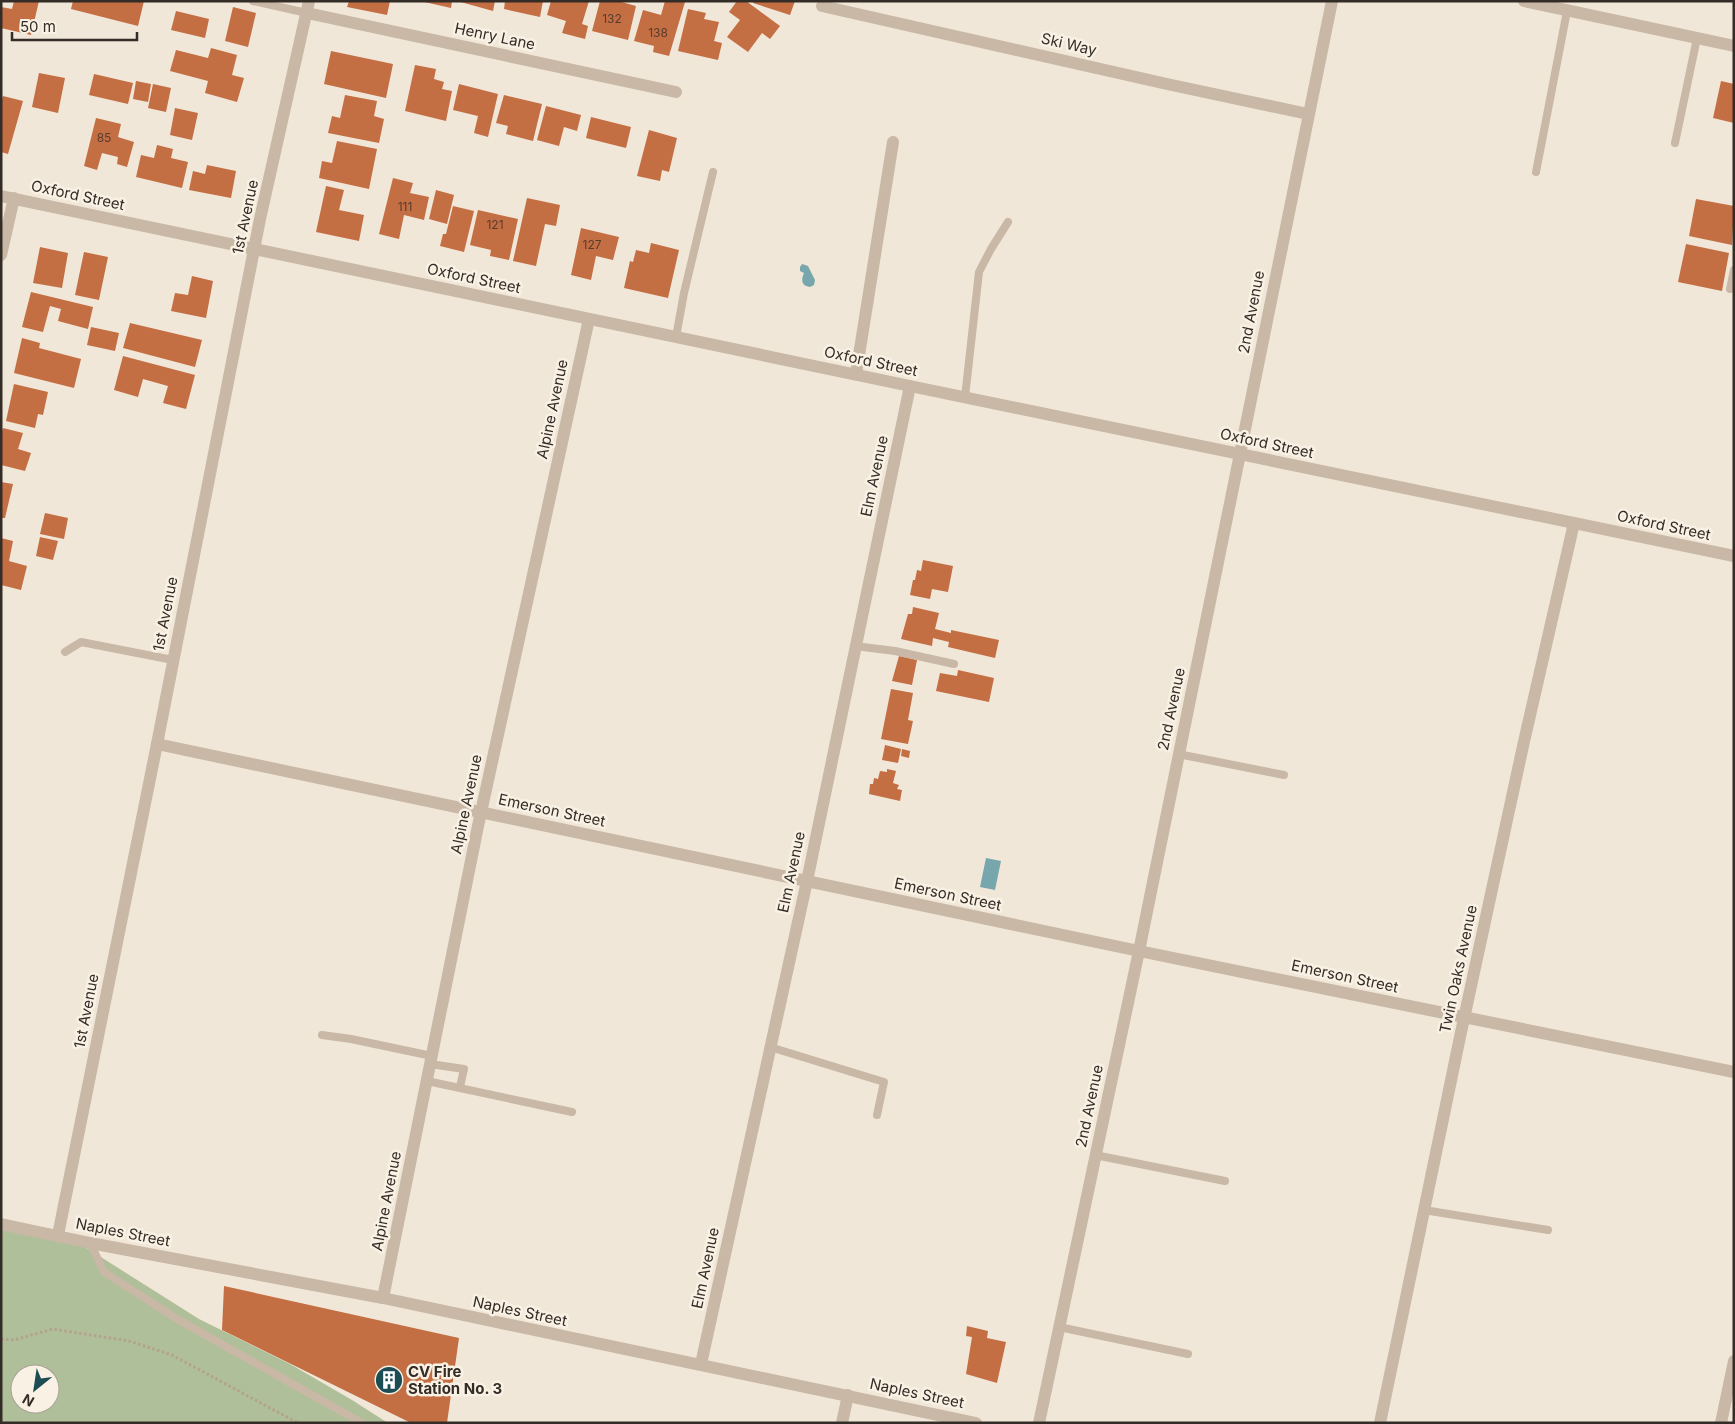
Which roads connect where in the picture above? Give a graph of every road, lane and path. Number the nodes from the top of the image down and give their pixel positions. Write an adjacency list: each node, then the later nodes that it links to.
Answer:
1 (253, 1): 5 (lane)
2 (1332, 1): 10 (street, 2nd Avenue)
3 (1524, 1): 6 (street)
4 (822, 6): 10 (street, Ski Way)
5 (308, 7): 9 (street, Henry Lane); 17 (street, 1st Avenue)
6 (1567, 11): 7 (street); 14 (lane)
7 (1697, 38): 8 (street); 12 (lane)
8 (1734, 46)
9 (676, 92)
10 (1308, 114): 26 (street, 2nd Avenue)
11 (893, 142): 23 (street)
12 (1674, 142)
13 (713, 172): 22 (lane)
14 (1536, 172)
15 (7, 197): 17 (street, Oxford Street); 18 (street)
16 (1008, 222): 25 (lane)
17 (254, 248): 21 (street, Oxford Street); 31 (street, 1st Avenue)
18 (1, 255)
19 (1734, 270): 20 (lane)
20 (1730, 289)
21 (588, 319): 22 (street, Oxford Street); 36 (street, Alpine Avenue)
22 (676, 337): 23 (street, Oxford Street)
23 (856, 374): 24 (street, Oxford Street)
24 (910, 386): 25 (street, Oxford Street); 29 (street, Elm Avenue)
25 (964, 397): 26 (street, Oxford Street)
26 (1239, 454): 27 (street, Oxford Street); 34 (street, 2nd Avenue)
27 (1574, 523): 28 (street, Oxford Street); 39 (street, Twin Oaks Avenue)
28 (1734, 556)
29 (855, 646): 32 (lane); 37 (street, Elm Avenue)
30 (65, 652): 31 (lane)
31 (173, 660): 33 (street, 1st Avenue)
32 (954, 664)
33 (157, 744): 36 (street, Emerson Street); 53 (street, 1st Avenue)
34 (1178, 754): 35 (lane); 38 (street, 2nd Avenue)
35 (1284, 775)
36 (482, 812): 37 (street, Emerson Street); 42 (street, Alpine Avenue)
37 (806, 881): 38 (street, Emerson Street); 41 (street, Elm Avenue)
38 (1139, 951): 39 (street, Emerson Street); 48 (street, 2nd Avenue)
39 (1465, 1017): 43 (street, Emerson Street); 50 (street, Twin Oaks Avenue)
40 (322, 1035): 42 (lane)
41 (770, 1047): 47 (lane); 60 (street, Elm Avenue)
42 (431, 1060): 44 (street, Alpine Avenue); 45 (lane)
43 (1734, 1072)
44 (427, 1081): 45 (lane); 55 (street, Alpine Avenue)
45 (460, 1087): 46 (lane)
46 (572, 1112)
47 (877, 1115)
48 (1095, 1155): 49 (lane); 56 (street, 2nd Avenue)
49 (1224, 1181)
50 (1424, 1210): 52 (lane); 67 (street, Twin Oaks Avenue)
51 (1, 1224): 53 (street, Naples Street)
52 (1548, 1230)
53 (58, 1235): 54 (street, Naples Street)
54 (90, 1243): 55 (street, Naples Street); 63 (lane)
55 (383, 1298): 60 (street, Naples Street)
56 (1059, 1327): 58 (lane); 66 (street, 2nd Avenue)
57 (1, 1339): 62 (path)
58 (1188, 1354)
59 (1734, 1361): 68 (street)
60 (701, 1364): 61 (street, Naples Street)
61 (848, 1395): 64 (street); 65 (street, Naples Street)
62 (298, 1423)
63 (362, 1423)
64 (842, 1423)
65 (976, 1423)
66 (1039, 1423)
67 (1380, 1423)
68 (1721, 1423)

